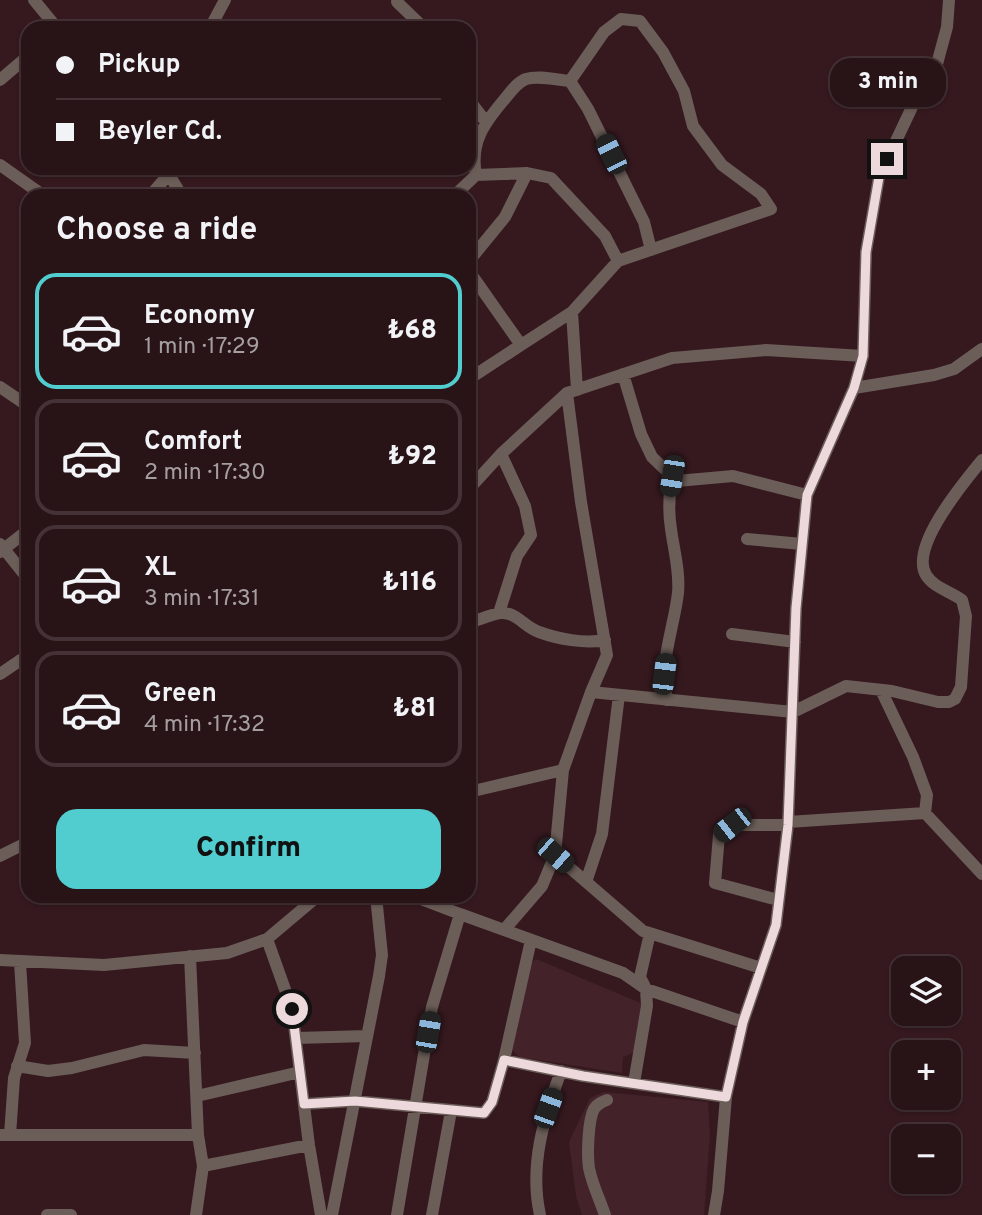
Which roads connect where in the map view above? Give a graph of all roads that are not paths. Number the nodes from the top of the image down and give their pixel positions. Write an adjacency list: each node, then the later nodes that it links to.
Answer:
1 (34, 0): 5 (street)
2 (225, 0): 6 (street)
3 (949, 0): 26 (street)
4 (397, 2): 7 (street)
5 (51, 21)
6 (213, 21)
7 (417, 21)
8 (21, 62): 9 (street)
9 (0, 80)
10 (570, 81): 12 (street); 19 (street); 19 (street)
11 (476, 109): 12 (street)
12 (486, 122): 13 (street)
13 (476, 144)
14 (0, 165): 17 (street)
15 (527, 173): 16 (street); 20 (street); 21 (street)
16 (476, 175): 18 (street)
17 (34, 189)
18 (461, 189)
19 (651, 250): 21 (street)
20 (476, 252)
21 (618, 261): 23 (street)
22 (476, 281): 24 (street)
23 (572, 312): 24 (street); 31 (street)
24 (521, 345): 27 (street)
25 (982, 349): 30 (street)
26 (863, 356): 28 (street); 30 (street)
27 (476, 374)
28 (623, 374): 31 (street); 35 (street)
29 (0, 387): 32 (street)
30 (854, 388): 37 (street)
31 (572, 392): 33 (street); 46 (street)
32 (21, 400)
33 (501, 454): 36 (street); 43 (street)
34 (982, 460): 50 (street)
35 (672, 476): 37 (street); 53 (street)
36 (476, 481)
37 (807, 495): 40 (street)
38 (21, 535): 41 (street)
39 (747, 539): 40 (street)
40 (802, 544): 47 (street)
41 (1, 548): 42 (street)
42 (21, 571)
43 (499, 613): 44 (street); 46 (street)
44 (476, 621)
45 (732, 634): 47 (street)
46 (605, 640): 51 (street)
47 (795, 642): 54 (street)
48 (21, 660): 49 (street)
49 (0, 674)
50 (881, 690): 54 (street); 57 (street)
51 (591, 692): 52 (street); 55 (street)
52 (619, 695): 53 (street); 63 (street)
53 (667, 700): 54 (street)
54 (793, 712): 58 (street)
55 (563, 770): 56 (street); 60 (street)
56 (476, 790)
57 (925, 813): 58 (street); 62 (street)
58 (788, 824): 64 (street); 64 (street)
59 (21, 846): 61 (street)
60 (555, 855): 63 (street); 69 (street)
61 (0, 856)
62 (982, 874)
63 (586, 882): 70 (street)
64 (778, 900): 76 (street)
65 (310, 903): 71 (street)
66 (377, 903): 79 (street)
67 (431, 903): 68 (street)
68 (460, 914): 69 (street); 92 (street)
69 (504, 930): 72 (street)
70 (650, 933): 76 (street); 77 (street)
71 (267, 939): 73 (street); 80 (street)
72 (531, 940): 77 (street); 82 (street)
73 (190, 956): 75 (street); 81 (street)
74 (0, 960): 75 (street)
75 (20, 962): 83 (street)
76 (761, 968): 78 (street)
77 (646, 989): 78 (street); 86 (street)
78 (743, 1022): 88 (street)
79 (367, 1036): 80 (street); 90 (street)
80 (296, 1038): 85 (street)
81 (195, 1053): 83 (street); 87 (street)
82 (504, 1060): 84 (street); 93 (street)
83 (17, 1066): 94 (street)
84 (561, 1071): 86 (street); 106 (street)
85 (300, 1072): 87 (street); 91 (street)
86 (634, 1083): 88 (street)
87 (197, 1096): 95 (street)
88 (726, 1097): 108 (street)
89 (607, 1100): 107 (street)
90 (355, 1101): 91 (street); 92 (street); 103 (street)
91 (304, 1104): 96 (street)
92 (414, 1108): 93 (street); 104 (street)
93 (451, 1111): 105 (street)
94 (5, 1135): 95 (street)
95 (198, 1135): 97 (street)
96 (309, 1145): 97 (street); 102 (street)
97 (202, 1166): 101 (street)
98 (47, 1215): 99 (street)
99 (62, 1215): 100 (street)
100 (71, 1215)
101 (196, 1215)
102 (321, 1215)
103 (332, 1215)
104 (397, 1215)
105 (432, 1215)
106 (540, 1215)
107 (605, 1215)
108 (714, 1215)

